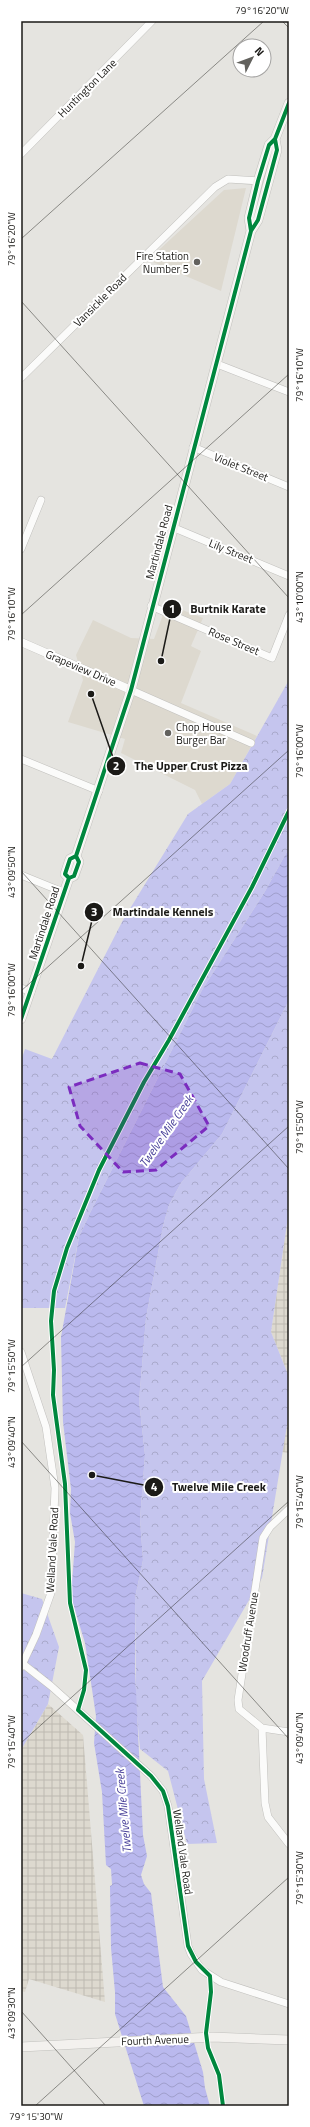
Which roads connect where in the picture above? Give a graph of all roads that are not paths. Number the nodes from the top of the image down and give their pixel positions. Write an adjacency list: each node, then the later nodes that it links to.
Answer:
1 (152, 21): 4 (street, Huntington Lane)
2 (289, 103): 3 (main road, Martindale Road)
3 (275, 139): 5 (main road, Martindale Road); 6 (main road, Martindale Road)
4 (21, 154)
5 (258, 181): 6 (main road, Martindale Road); 8 (street, Vansickle Road)
6 (251, 231): 7 (main road, Martindale Road)
7 (217, 364): 9 (street); 10 (main road, Martindale Road)
8 (21, 377)
9 (289, 392)
10 (193, 447): 11 (street, Violet Street); 13 (main road, Martindale Road)
11 (289, 486)
12 (41, 500): 14 (street)
13 (172, 527): 15 (street, Lily Street); 16 (main road, Martindale Road)
14 (21, 549)
15 (289, 576)
16 (151, 606): 17 (street, Rose Street); 19 (main road, Martindale Road)
17 (289, 615)
18 (21, 642): 19 (street, Grapeview Drive)
19 (131, 690): 20 (street, Grapeview Drive); 22 (main road, Martindale Road)
20 (251, 743)
21 (21, 759): 22 (street)
22 (99, 791): 24 (main road, Martindale Road)
23 (21, 875): 24 (street)
24 (63, 892): 26 (main road, Martindale Road)
25 (21, 988): 26 (street)
26 (30, 992): 27 (main road, Martindale Road)
27 (21, 1019)
28 (21, 1352): 30 (street, Welland Vale Road)
29 (289, 1509): 31 (street, Woodruff Avenue)
30 (22, 1666): 34 (street, Welland Vale Road)
31 (262, 1728): 32 (street); 33 (street)
32 (289, 1732)
33 (289, 1844)
34 (289, 2004)
35 (289, 2040): 36 (main road, Fourth Avenue)
36 (21, 2047)

